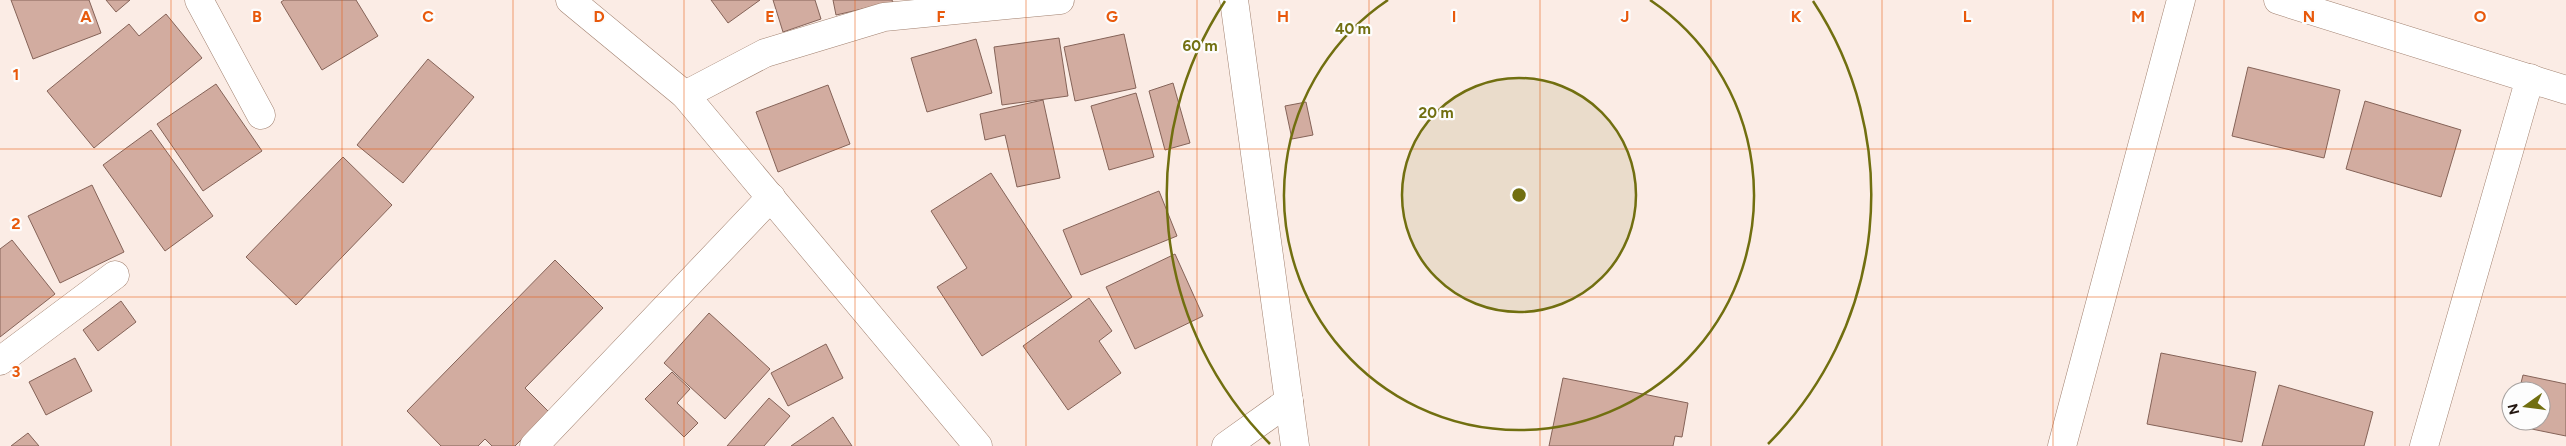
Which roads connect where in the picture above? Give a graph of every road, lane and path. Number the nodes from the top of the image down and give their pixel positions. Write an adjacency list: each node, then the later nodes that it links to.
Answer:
1 (199, 0): 10 (street)
2 (570, 0): 9 (street)
3 (1060, 0): 9 (street)
4 (1234, 0): 14 (street)
5 (2181, 0): 19 (street)
6 (2278, 0): 7 (street)
7 (2530, 78): 8 (street); 20 (street)
8 (2566, 90)
9 (685, 94): 11 (street)
10 (262, 115)
11 (771, 197): 15 (street); 16 (street)
12 (115, 274): 13 (street)
13 (0, 361)
14 (1289, 401): 17 (street); 18 (street)
15 (534, 446)
16 (978, 446)
17 (1226, 446)
18 (1295, 446)
19 (2062, 446)
20 (2424, 446)

